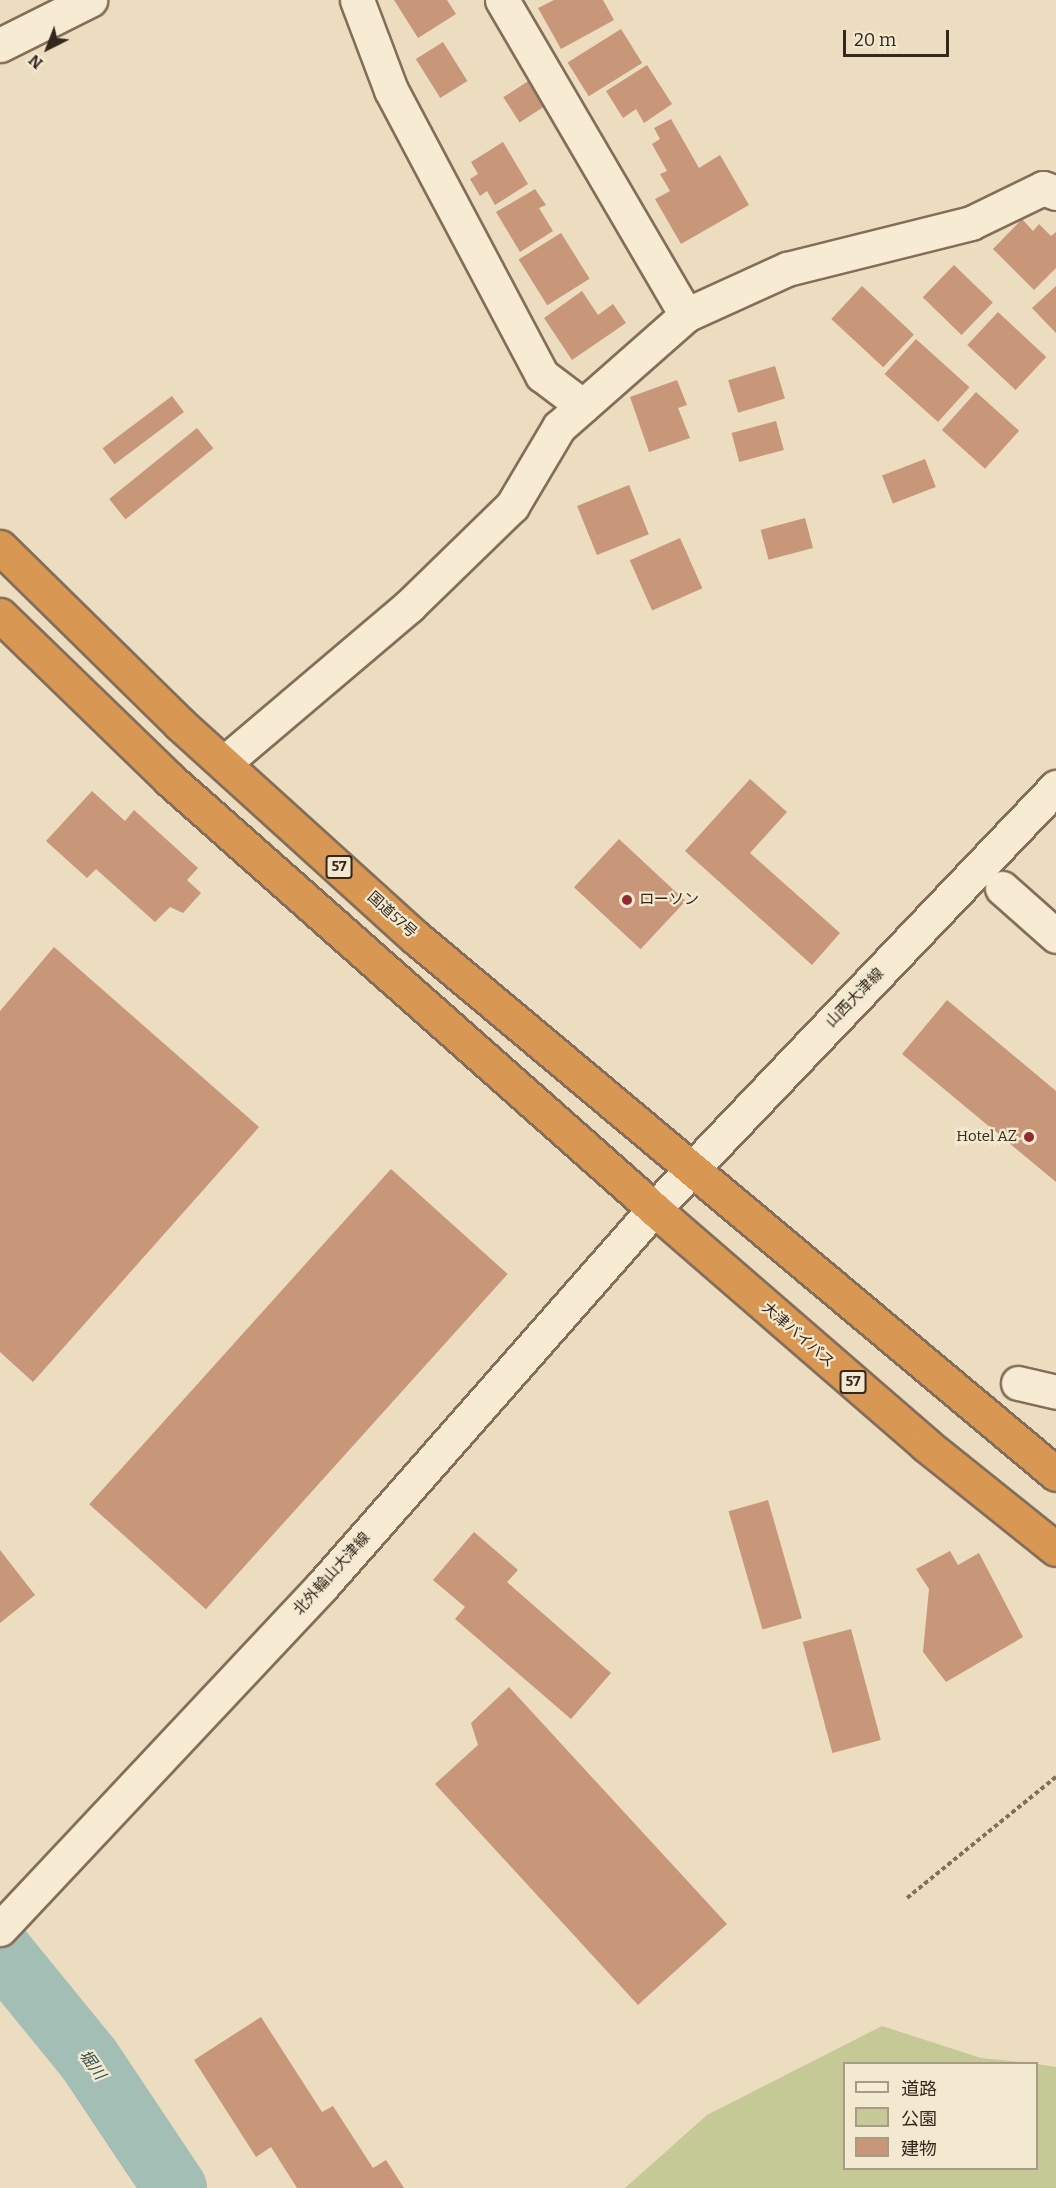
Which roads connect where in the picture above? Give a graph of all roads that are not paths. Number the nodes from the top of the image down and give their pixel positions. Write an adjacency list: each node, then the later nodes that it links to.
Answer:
1 (90, 0): 4 (street)
2 (357, 0): 7 (street)
3 (502, 0): 6 (street)
4 (0, 45)
5 (1056, 193): 6 (street)
6 (686, 315): 7 (street)
7 (583, 406): 10 (street)
8 (0, 548): 10 (highway, 国道57号 / 57)
9 (0, 615): 15 (highway, 57)
10 (224, 763): 14 (highway, 国道57号 / 57)
11 (1056, 787): 14 (street, 山西大津線)
12 (1002, 888): 13 (street)
13 (1056, 936)
14 (693, 1170): 15 (street, 山西大津線); 18 (highway, 57)
15 (654, 1209): 19 (highway, 大津バイパス / 57); 20 (street, 北外輪山大津線)
16 (1018, 1383): 17 (street)
17 (1056, 1392)
18 (1056, 1474)
19 (1056, 1549)
20 (0, 1929)

